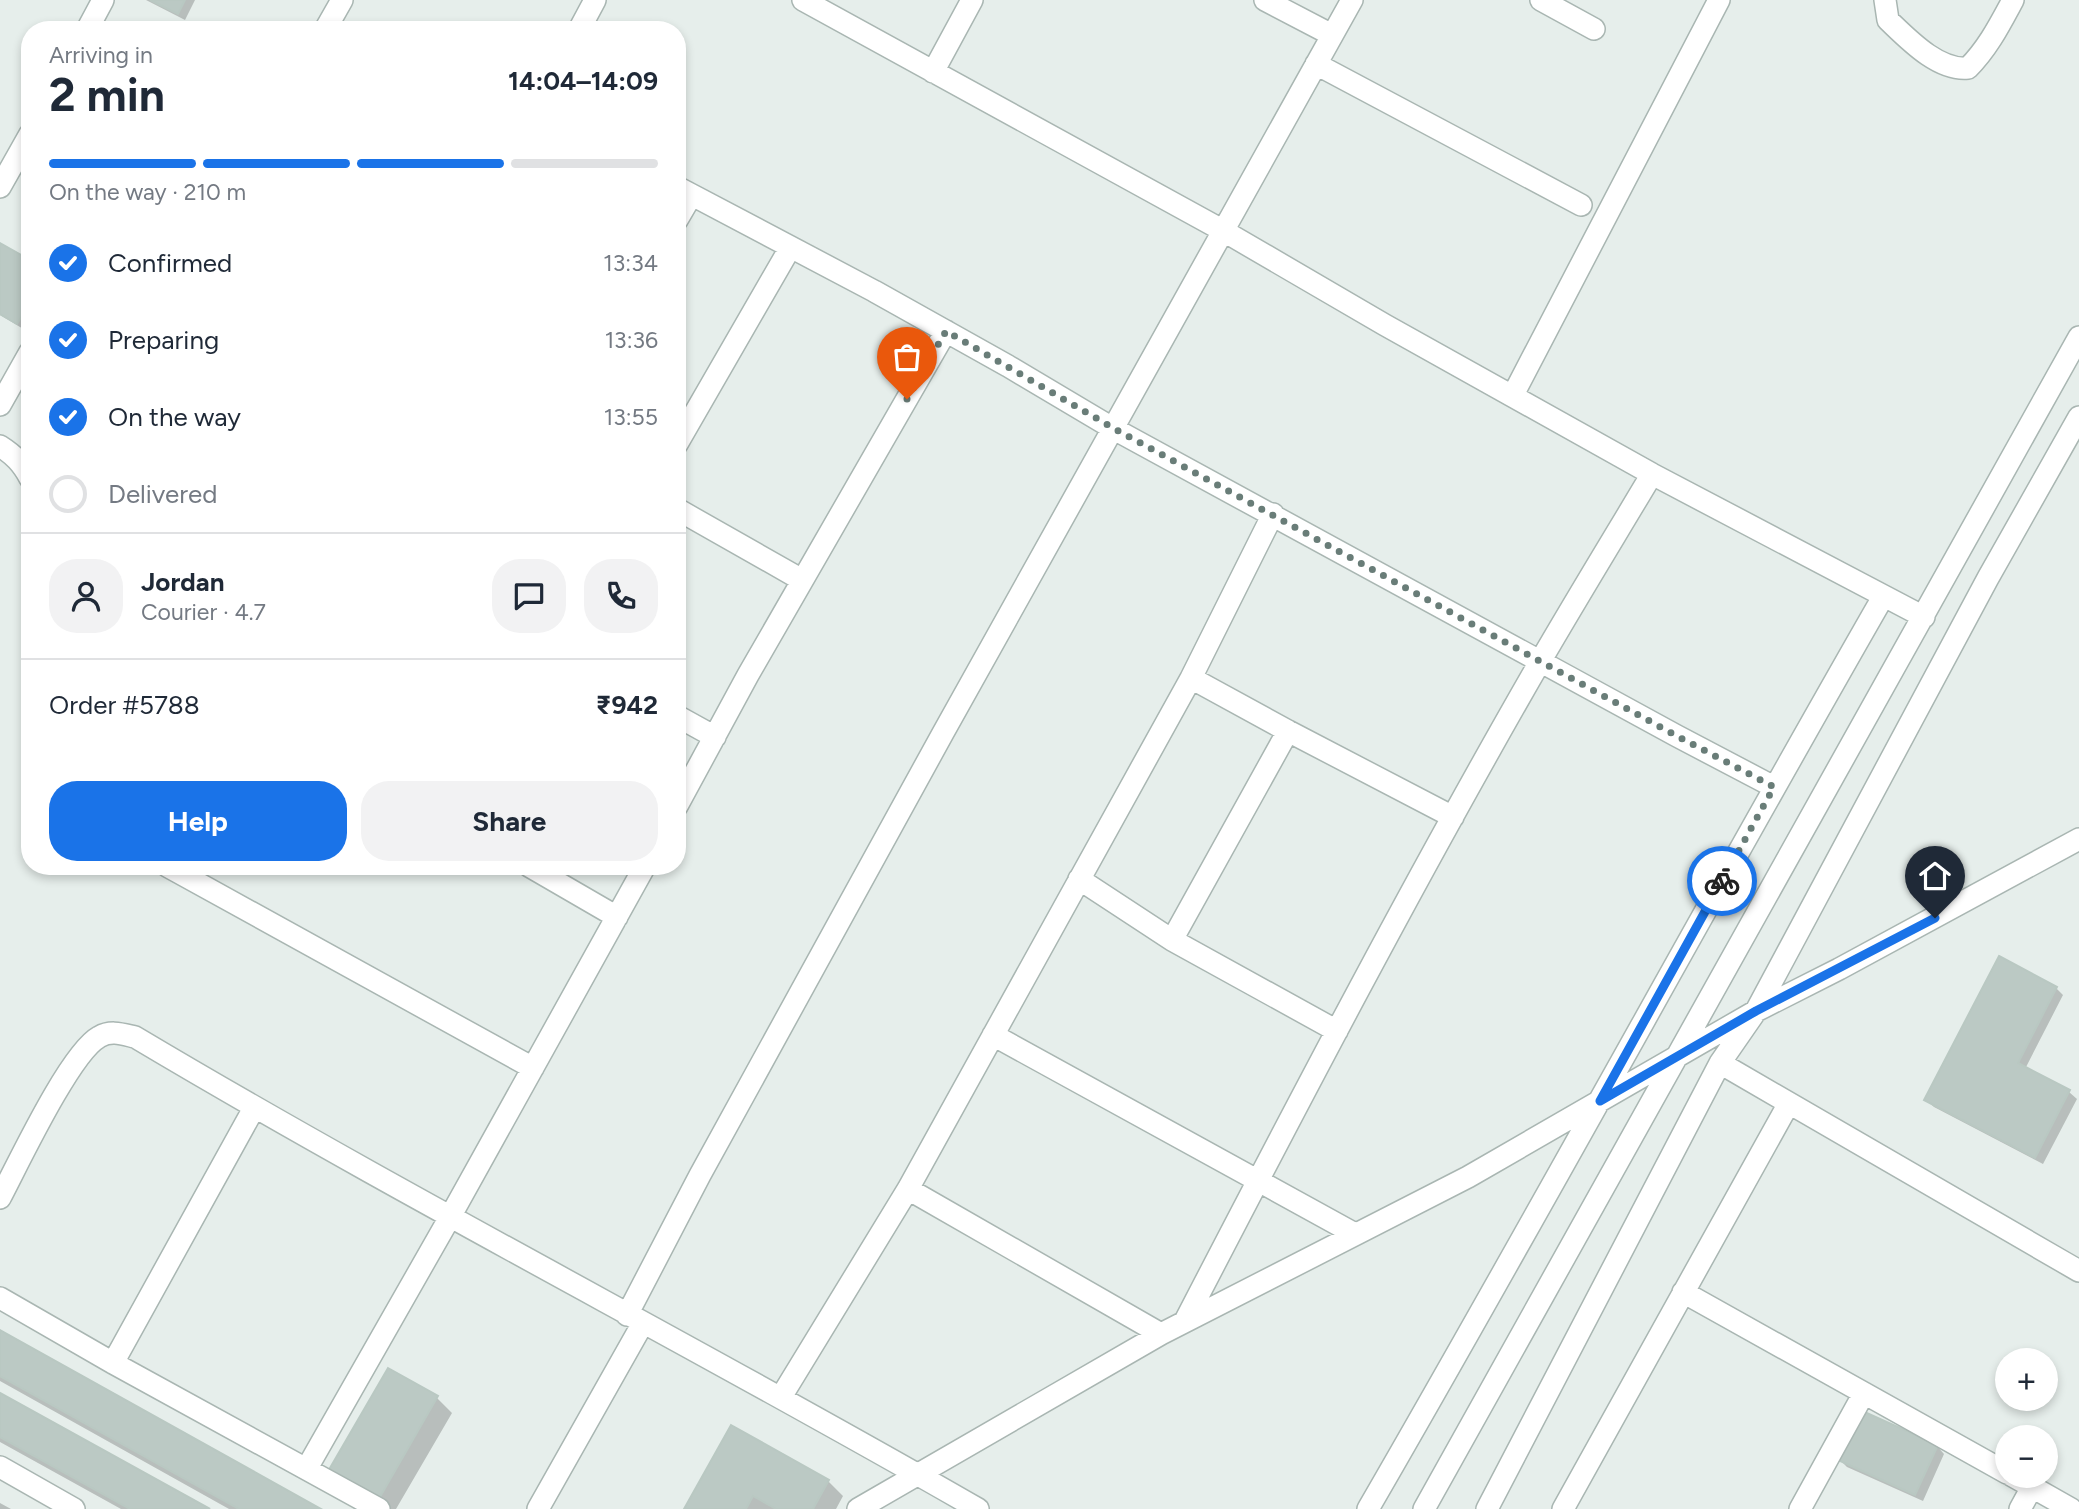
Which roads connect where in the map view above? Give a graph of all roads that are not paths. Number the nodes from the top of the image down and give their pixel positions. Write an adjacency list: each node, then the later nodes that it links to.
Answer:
1 (103, 0): 12 (street)
2 (342, 0): 13 (street)
3 (595, 0): 14 (street)
4 (803, 0): 18 (street)
5 (972, 0): 18 (street)
6 (1265, 0): 16 (street)
7 (1352, 0): 16 (street)
8 (1541, 0): 15 (street)
9 (1719, 0): 28 (street)
10 (1885, 0): 11 (street)
11 (2013, 0)
12 (92, 21)
13 (330, 21)
14 (584, 21)
15 (1594, 29)
16 (1332, 35): 17 (street)
17 (1316, 64): 22 (street); 23 (street)
18 (933, 72): 23 (street)
19 (21, 156): 20 (street)
20 (0, 187)
21 (686, 192): 24 (street)
22 (1581, 205)
23 (1222, 230): 28 (street); 32 (street)
24 (790, 248): 25 (street); 31 (street)
25 (946, 331): 32 (street); 38 (street)
26 (2079, 337): 40 (street)
27 (21, 368): 29 (street)
28 (1513, 395): 35 (street)
29 (0, 405)
30 (2079, 417): 56 (street)
31 (686, 428)
32 (1115, 429): 37 (street); 73 (street)
33 (0, 446): 34 (street)
34 (21, 463)
35 (1652, 474): 39 (street); 41 (street)
36 (686, 514): 38 (street)
37 (1273, 514): 41 (street); 42 (street)
38 (803, 580): 45 (street)
39 (1883, 597): 40 (street); 46 (street)
40 (1924, 617): 59 (street)
41 (1541, 661): 46 (street); 48 (street)
42 (1191, 678): 44 (street); 53 (street)
43 (686, 721): 45 (street)
44 (1287, 732): 48 (street); 55 (street)
45 (715, 737): 47 (street)
46 (1774, 787): 62 (street)
47 (686, 790)
48 (1453, 817): 57 (street)
49 (2079, 839): 56 (street)
50 (183, 875): 61 (street)
51 (545, 875): 54 (street)
52 (640, 875): 54 (street)
53 (1079, 879): 55 (street); 58 (street)
54 (617, 917): 61 (street)
55 (1172, 940): 57 (street)
56 (1756, 1011): 59 (street); 60 (street)
57 (1337, 1031): 65 (street)
58 (993, 1035): 65 (street); 66 (street)
59 (1679, 1056): 62 (street); 91 (street)
60 (1720, 1063): 63 (street); 92 (street)
61 (533, 1068): 68 (street)
62 (1600, 1101): 69 (street); 90 (street)
63 (1789, 1103): 70 (street); 71 (street)
64 (254, 1108): 67 (street); 68 (street); 76 (street)
65 (1258, 1181): 69 (street); 74 (street)
66 (908, 1189): 75 (street); 78 (street)
67 (0, 1198)
68 (450, 1217): 73 (street); 81 (street)
69 (1355, 1234): 74 (street)
70 (2079, 1271)
71 (1683, 1292): 77 (street); 93 (street)
72 (0, 1298): 76 (street)
73 (635, 1319): 78 (street); 87 (street)
74 (1185, 1321): 75 (street)
75 (1161, 1334): 82 (street)
76 (113, 1363): 81 (street)
77 (1864, 1393): 79 (street); 94 (street)
78 (781, 1397): 82 (street)
79 (1995, 1466)
80 (0, 1467): 85 (street)
81 (307, 1468): 86 (street)
82 (919, 1475): 88 (street); 89 (street)
83 (2031, 1488): 95 (street)
84 (2034, 1488): 96 (street)
85 (74, 1509)
86 (379, 1509)
87 (538, 1509)
88 (858, 1509)
89 (978, 1509)
90 (1368, 1509)
91 (1424, 1509)
92 (1487, 1509)
93 (1563, 1509)
94 (1800, 1509)
95 (2020, 1509)
96 (2071, 1509)

